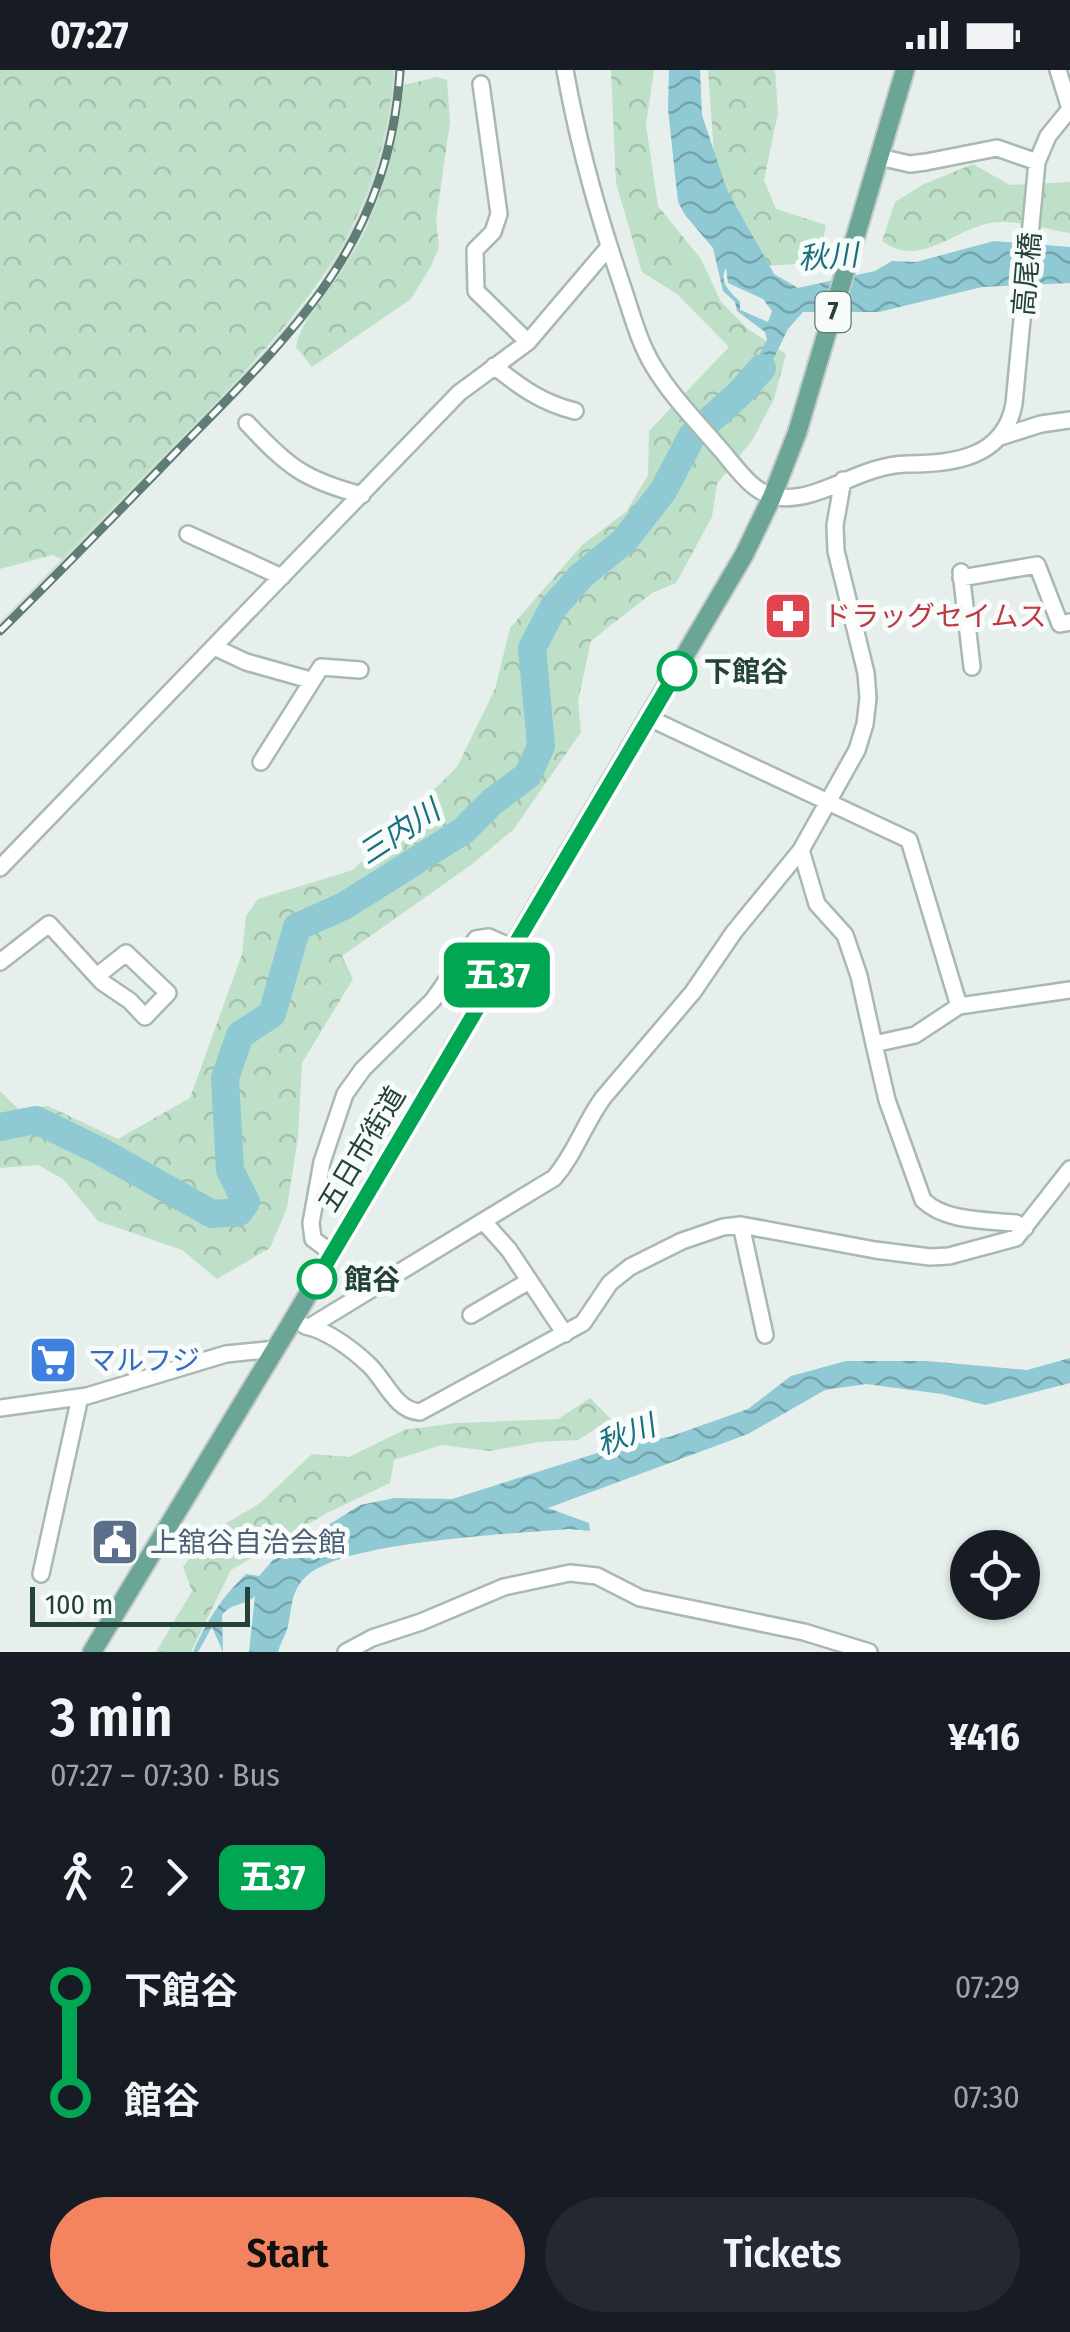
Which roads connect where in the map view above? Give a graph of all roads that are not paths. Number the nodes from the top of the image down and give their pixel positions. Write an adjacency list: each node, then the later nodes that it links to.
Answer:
1 (565, 70): 8 (street)
2 (905, 70): 6 (main road, 7)
3 (1058, 70): 5 (street)
4 (481, 84): 9 (street)
5 (1070, 109): 7 (street)
6 (879, 157): 7 (street); 17 (main road, 五日市街道 / 7)
7 (1037, 162): 14 (street, 高尾橋)
8 (608, 248): 9 (street); 17 (street)
9 (528, 342): 10 (street)
10 (494, 366): 11 (street); 16 (street)
11 (575, 411)
12 (1070, 420): 14 (street)
13 (248, 423): 16 (street)
14 (1000, 437): 15 (street)
15 (843, 480): 17 (street); 27 (street)
16 (362, 495): 19 (street)
17 (772, 497): 25 (main road, 五日市街道 / 7)
18 (188, 534): 19 (street)
19 (282, 577): 21 (street)
20 (1070, 622): 22 (street)
21 (214, 647): 24 (street); 29 (street)
22 (972, 668)
23 (360, 670): 24 (street)
24 (310, 680): 26 (street)
25 (649, 718): 27 (street); 30 (main road, 五日市街道 / 7)
26 (261, 762)
27 (826, 802): 28 (street); 34 (street)
28 (800, 850): 35 (street); 38 (street)
29 (0, 868)
30 (513, 948): 41 (main road, 五日市街道 / 7); 41 (street)
31 (0, 962): 32 (street)
32 (98, 976): 32 (street)
33 (1070, 990): 34 (street)
34 (959, 1006): 35 (street)
35 (874, 1044): 40 (street)
36 (1070, 1169): 37 (street)
37 (1064, 1189): 40 (street)
38 (484, 1222): 42 (street); 45 (street)
39 (741, 1225): 40 (street); 46 (street); 47 (street)
40 (1026, 1228)
41 (332, 1253): 44 (main road, 五日市街道 / 7)
42 (529, 1281): 43 (street); 46 (street)
43 (471, 1316)
44 (290, 1325): 45 (street); 48 (main road, 五日市街道 / 7)
45 (312, 1326): 46 (street)
46 (564, 1334)
47 (765, 1335)
48 (276, 1349): 49 (street); 52 (main road, 五日市街道 / 7)
49 (80, 1397): 50 (street); 51 (street)
50 (0, 1408)
51 (41, 1574)
52 (92, 1652)
53 (346, 1652): 54 (street)
54 (869, 1652)

